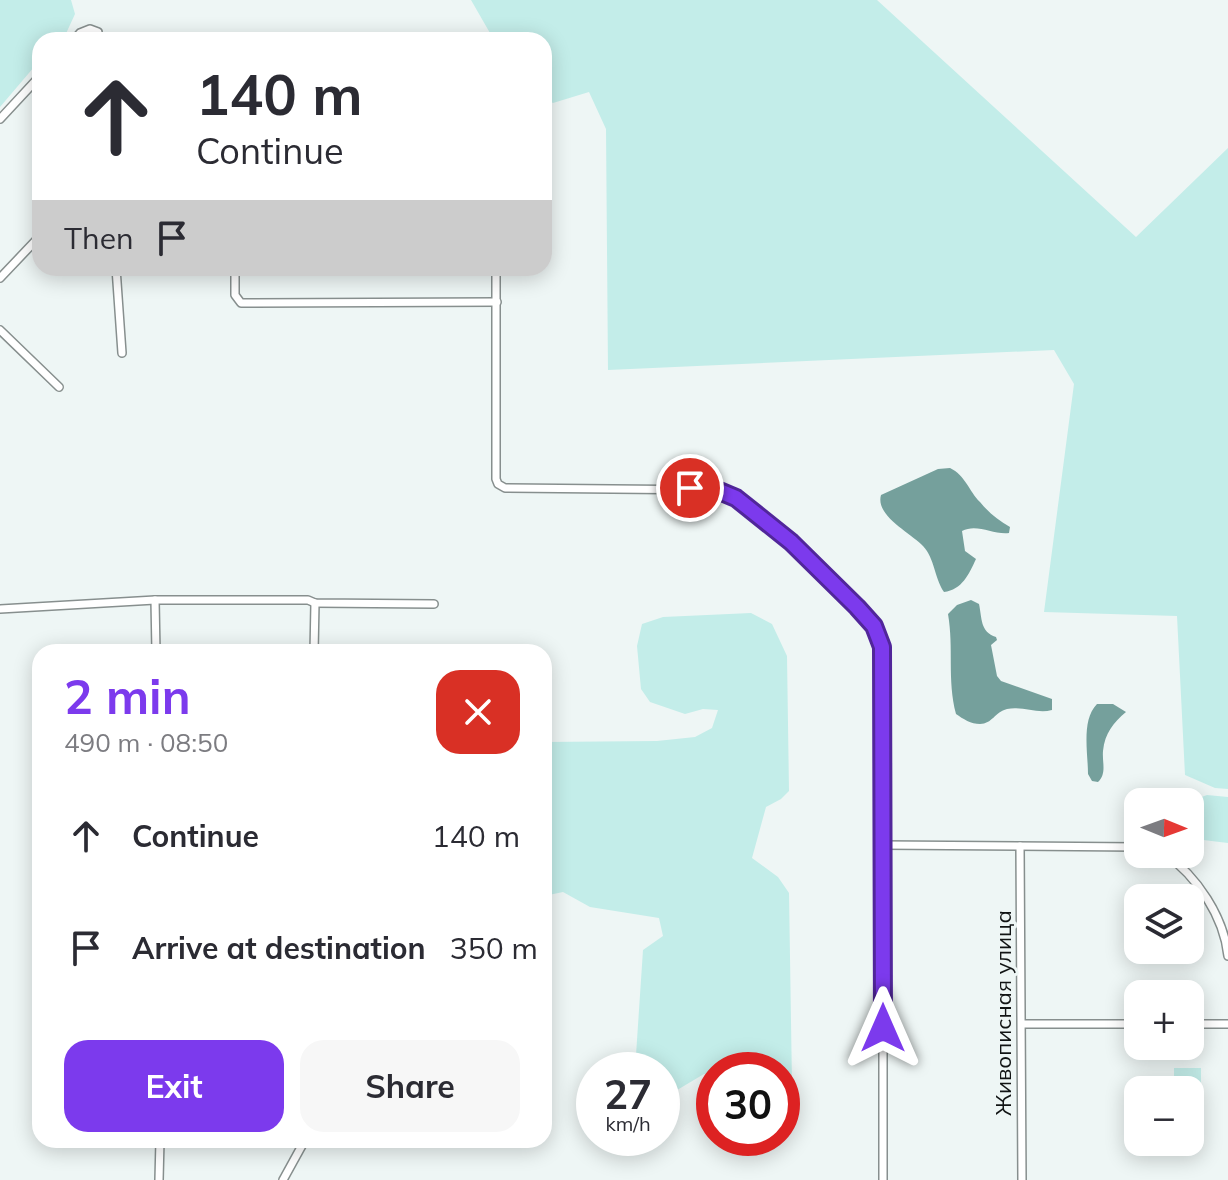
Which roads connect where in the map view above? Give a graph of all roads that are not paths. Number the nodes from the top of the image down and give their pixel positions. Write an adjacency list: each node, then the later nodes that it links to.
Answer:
1 (32, 85): 2 (street)
2 (0, 119)
3 (32, 244): 7 (street)
4 (117, 276): 10 (street)
5 (235, 276): 8 (street)
6 (496, 276): 8 (street)
7 (0, 278)
8 (497, 302): 18 (street)
9 (0, 330): 11 (street)
10 (122, 353)
11 (59, 387)
12 (155, 600): 13 (street); 15 (street); 16 (street)
13 (315, 603): 14 (street); 17 (street)
14 (434, 604)
15 (0, 609)
16 (156, 644)
17 (314, 644)
18 (882, 845): 19 (street); 31 (street)
19 (1020, 846): 20 (street); 23 (street, Живописная улица)
20 (1124, 847)
21 (1182, 868): 22 (street)
22 (1228, 956)
23 (1022, 1024): 24 (street); 32 (street, Живописная улица)
24 (1124, 1024)
25 (1204, 1024): 26 (street)
26 (1228, 1024)
27 (160, 1148): 29 (street)
28 (301, 1148): 30 (street)
29 (159, 1180)
30 (283, 1180)
31 (883, 1180)
32 (1022, 1180)

